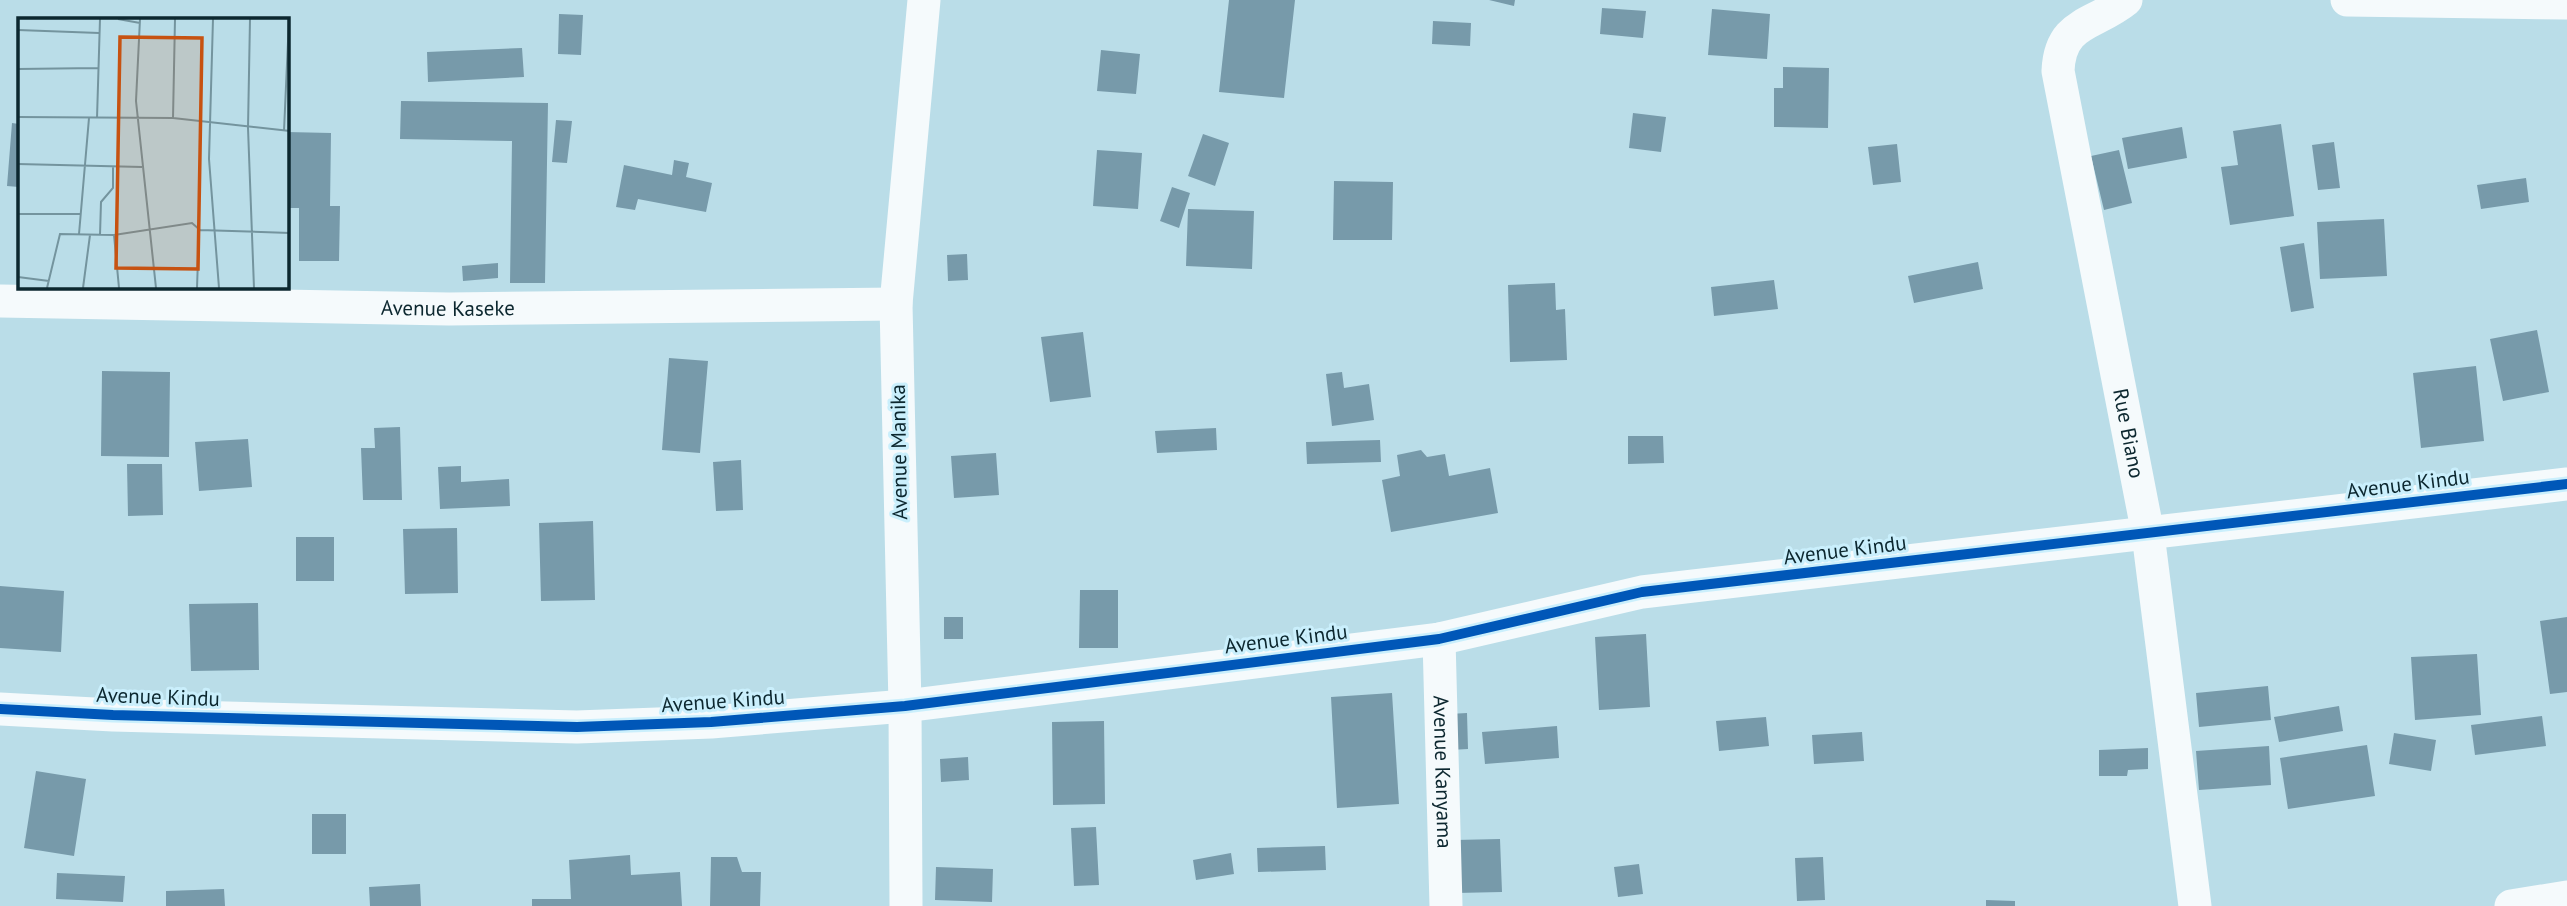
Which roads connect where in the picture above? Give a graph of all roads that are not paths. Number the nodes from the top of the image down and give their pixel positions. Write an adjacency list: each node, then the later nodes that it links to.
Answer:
1 (923, 0): 6 (street, Avenue Manika)
2 (2126, 0): 8 (street, Rue Biano)
3 (2347, 0): 4 (street)
4 (2567, 3)
5 (0, 301): 6 (street, Avenue Kaseke)
6 (896, 304): 10 (street, Avenue Manika)
7 (2567, 484): 8 (street, Avenue Kindu)
8 (2148, 534): 9 (street, Avenue Kindu); 15 (street, Rue Biano)
9 (1438, 639): 10 (street, Avenue Kindu); 14 (street, Avenue Kanyama)
10 (905, 706): 11 (street, Avenue Kindu); 13 (street, Avenue Manika)
11 (0, 709)
12 (2567, 897): 16 (street)
13 (906, 906)
14 (1446, 906)
15 (2195, 906)
16 (2511, 906)

